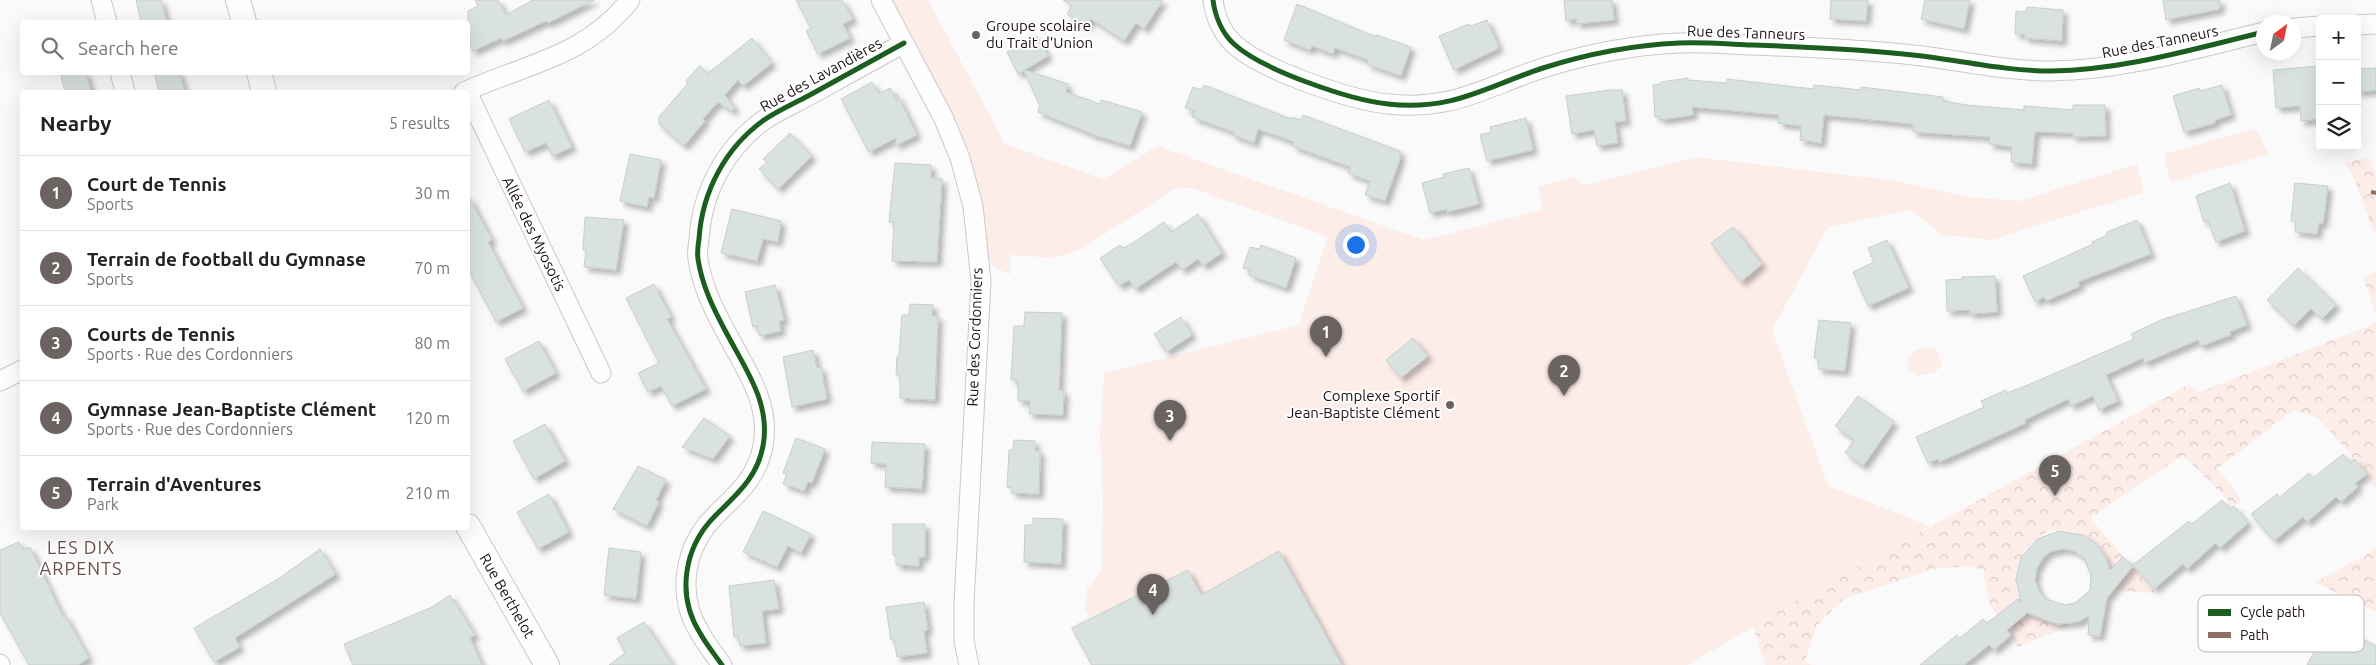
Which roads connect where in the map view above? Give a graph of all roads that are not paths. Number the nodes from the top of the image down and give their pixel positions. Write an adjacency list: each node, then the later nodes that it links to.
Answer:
1 (101, 0): 6 (street)
2 (238, 0): 7 (street)
3 (630, 0): 18 (street)
4 (881, 0): 13 (street, Rue des Cordonniers)
5 (1213, 0): 12 (street, Rue des Tanneurs)
6 (106, 20)
7 (243, 20)
8 (2361, 24): 9 (street)
9 (2376, 24)
10 (2316, 26): 11 (street)
11 (2301, 27)
12 (2256, 34)
13 (904, 43): 25 (street, Rue des Lavandières); 26 (street, Rue des Cordonniers)
14 (121, 75): 16 (street)
15 (260, 75): 17 (street)
16 (124, 90)
17 (264, 90)
18 (470, 91)
19 (470, 101): 21 (street, Allée des Myosotis)
20 (20, 371): 22 (street)
21 (602, 373)
22 (0, 381)
23 (470, 530): 24 (street, Rue Berthelot)
24 (547, 665)
25 (722, 665)
26 (968, 665)

